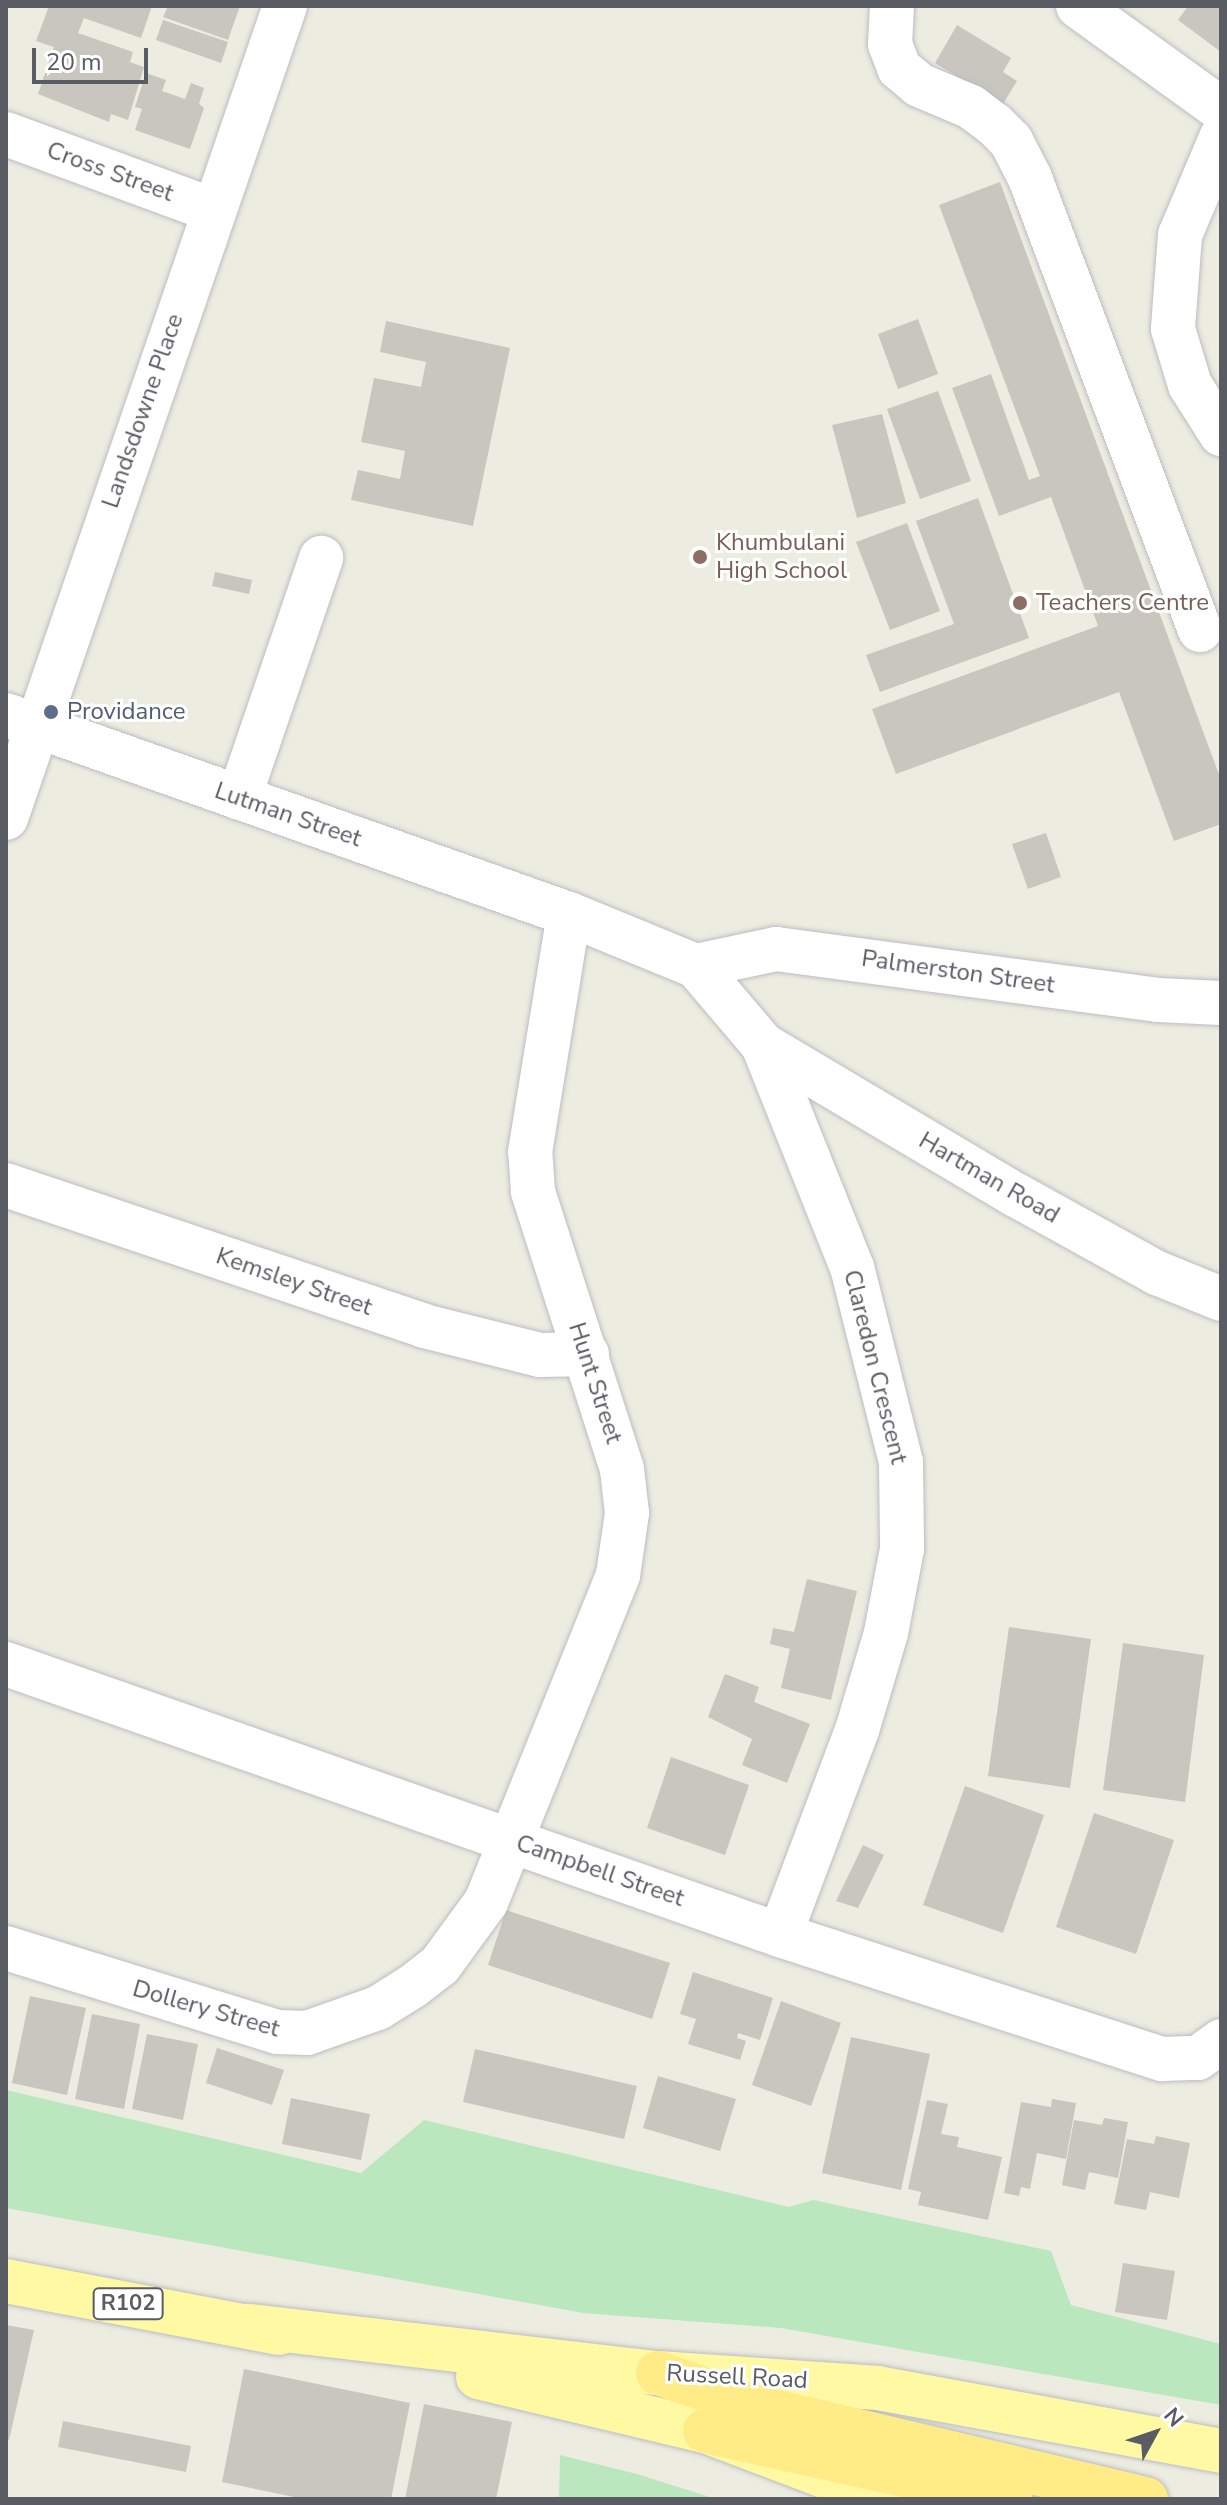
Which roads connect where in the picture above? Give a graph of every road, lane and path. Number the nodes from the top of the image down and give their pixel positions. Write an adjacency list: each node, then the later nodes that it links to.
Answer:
1 (285, 6): 7 (street, Landsdowne Place)
2 (892, 6): 10 (street)
3 (1078, 6): 4 (street)
4 (1221, 109)
5 (6, 134): 7 (street, Cross Street)
6 (1221, 138): 8 (street)
7 (213, 210): 11 (street, Landsdowne Place)
8 (1221, 434)
9 (321, 558): 12 (street)
10 (1200, 630)
11 (20, 720): 12 (street, Lutman Street); 13 (street, Landsdowne Place)
12 (239, 798): 14 (street, Lutman Street)
13 (6, 818)
14 (569, 914): 15 (street, Lutman Street); 20 (street, Hunt Street)
15 (696, 966): 16 (street, Palmerston Street); 17 (street, Claredon Crescent)
16 (1221, 1003)
17 (763, 1045): 19 (street, Hartman Road); 23 (street, Claredon Crescent)
18 (6, 1185): 20 (street, Kemsley Street)
19 (1221, 1299)
20 (587, 1354): 22 (street, Hunt Street)
21 (6, 1664): 22 (street, Campbell Street)
22 (514, 1841): 23 (street, Campbell Street); 24 (street, Dollery Street)
23 (780, 1935): 25 (street, Campbell Street)
24 (6, 1948)
25 (1210, 2050)
26 (6, 2281): 27 (main road, Russell Road / R102)
27 (249, 2326): 28 (main road, Russell Road); 29 (main road, Russell Road)
28 (658, 2373): 30 (main road, Russell Road); 33 (highway)
29 (705, 2431): 31 (main road, Russell Road); 32 (highway)
30 (1221, 2451)
31 (867, 2494)
32 (1011, 2499)
33 (1146, 2499)

